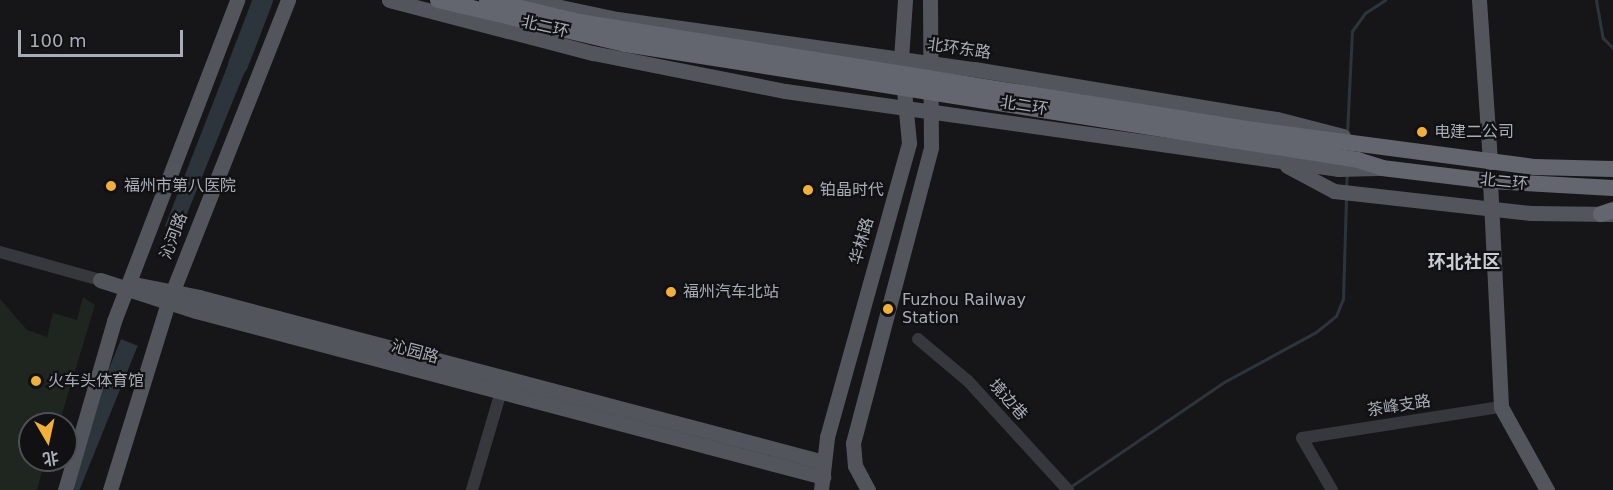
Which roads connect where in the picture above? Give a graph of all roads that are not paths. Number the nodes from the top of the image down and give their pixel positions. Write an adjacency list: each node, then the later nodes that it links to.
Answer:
1 (237, 0): 25 (main road, 沁河路)
2 (288, 0): 26 (main road, 沁河路)
3 (389, 0): 12 (main road)
4 (438, 0): 14 (highway, 北二环, bridge)
5 (487, 0): 14 (highway, 北二环, bridge)
6 (526, 0): 10 (main road, 北环东路)
7 (905, 0): 10 (main road, 华林路)
8 (930, 0): 11 (main road)
9 (1479, 0): 17 (main road)
10 (901, 59): 11 (main road, 北环东路); 12 (main road, 华林路)
11 (928, 63): 13 (main road); 15 (main road, 北环东路)
12 (905, 110): 13 (main road); 30 (main road, 华林路)
13 (930, 113): 16 (main road); 35 (main road)
14 (1253, 136): 15 (highway, 北二环)
15 (1349, 153): 16 (main road); 17 (highway, 北二环); 19 (highway, 北二环)
16 (1277, 161): 21 (main road)
17 (1490, 163): 18 (highway, 北二环)
18 (1613, 169)
19 (1490, 181): 20 (highway, 北二环); 21 (main road)
20 (1613, 188)
21 (1491, 209): 22 (main road); 29 (main road)
22 (1609, 213)
23 (0, 252): 24 (street, 沁园路)
24 (100, 280): 25 (main road, 沁园路)
25 (128, 286): 26 (main road, 沁园路); 32 (main road, 沁河路)
26 (170, 297): 28 (main road, 沁园路); 33 (main road, 沁河路)
27 (918, 339): 31 (street, 境边巷)
28 (502, 386): 30 (main road, 沁园路); 34 (street)
29 (1501, 407): 36 (street, 茶峰支路); 37 (main road)
30 (823, 476)
31 (1065, 486)
32 (65, 490)
33 (110, 490)
34 (472, 490)
35 (868, 490)
36 (1332, 490)
37 (1547, 490)

